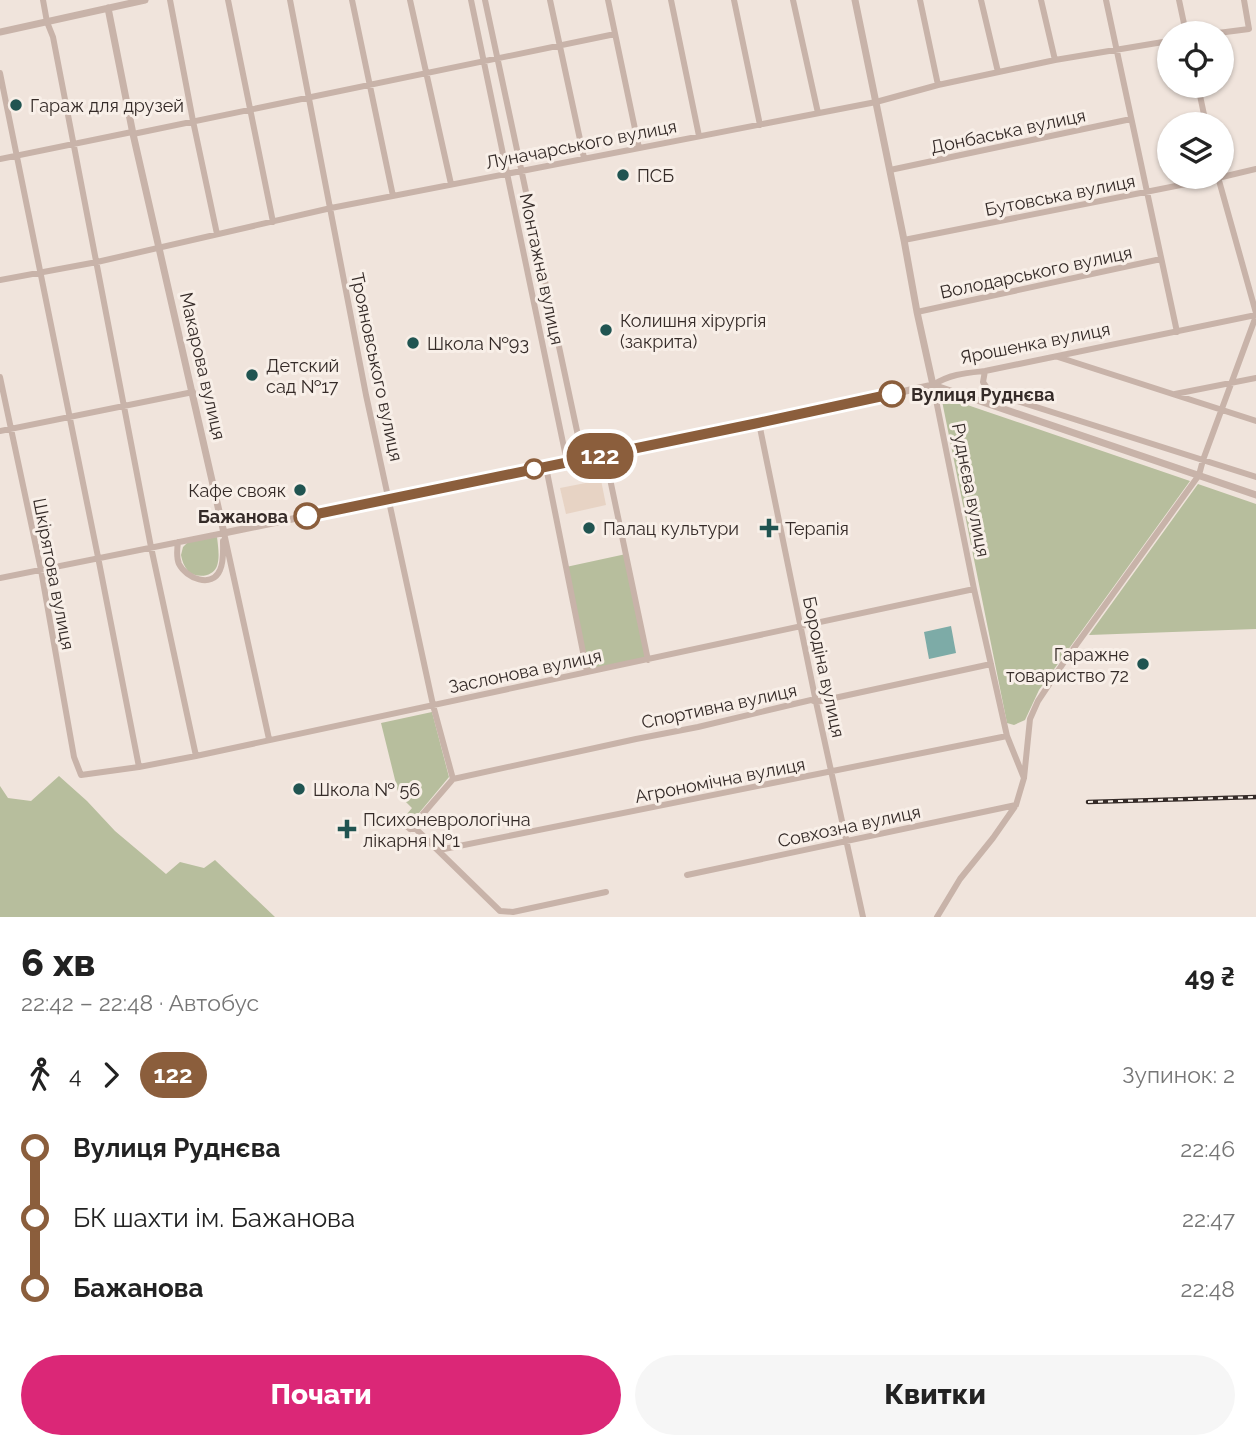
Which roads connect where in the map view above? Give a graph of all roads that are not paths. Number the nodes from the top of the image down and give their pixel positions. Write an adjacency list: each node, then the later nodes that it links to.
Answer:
1 (43, 0): 24 (street)
2 (145, 0): 22 (street)
3 (170, 0): 44 (street)
4 (228, 0): 41 (street)
5 (290, 0): 39 (street, Трояновського вулиця)
6 (352, 0): 38 (street)
7 (410, 0): 36 (street)
8 (471, 0): 33 (street, Монтажна вулиця)
9 (485, 0): 31 (street, Монтажна вулиця)
10 (550, 0): 29 (street)
11 (608, 0): 27 (street)
12 (671, 0): 47 (street)
13 (734, 0): 45 (street)
14 (793, 0): 42 (street)
15 (855, 0): 40 (street, Руднєва вулиця)
16 (920, 0): 37 (street)
17 (981, 0): 34 (street)
18 (1041, 0): 32 (street)
19 (1106, 0): 30 (street)
20 (1179, 0): 23 (street)
21 (1244, 0): 25 (street)
22 (107, 4): 24 (street); 46 (street, Макарова вулиця)
23 (1183, 21)
24 (47, 22): 26 (street); 48 (street)
25 (1234, 31)
26 (0, 32)
27 (615, 34): 29 (street); 49 (street)
28 (1157, 43): 30 (street, Луначарського вулиця)
29 (560, 46): 31 (street); 51 (street)
30 (1117, 50): 32 (street, Луначарського вулиця); 43 (street)
31 (497, 58): 33 (street); 54 (street, Монтажна вулиця)
32 (1055, 60): 34 (street, Луначарського вулиця)
33 (484, 61): 36 (street); 56 (street, Монтажна вулиця)
34 (998, 72): 37 (street, Луначарського вулиця)
35 (0, 73): 50 (street)
36 (426, 74): 38 (street); 58 (street)
37 (938, 85): 40 (street, Луначарського вулиця)
38 (370, 86): 39 (street); 62 (street)
39 (310, 98): 41 (street); 63 (street, Трояновського вулиця)
40 (876, 102): 42 (street, Луначарського вулиця); 55 (street, Руднєва вулиця)
41 (249, 109): 44 (street); 64 (street)
42 (818, 113): 45 (street, Луначарського вулиця)
43 (1131, 119): 55 (street, Донбаська вулиця); 61 (street)
44 (193, 121): 46 (street); 65 (street)
45 (760, 125): 47 (street, Луначарського вулиця)
46 (133, 133): 48 (street); 67 (street, Макарова вулиця)
47 (699, 136): 49 (street, Луначарського вулиця)
48 (75, 144): 50 (street); 69 (street)
49 (639, 148): 51 (street, Луначарського вулиця)
50 (16, 155): 52 (street); 70 (street)
51 (584, 158): 54 (street, Луначарського вулиця)
52 (0, 159)
53 (1256, 169): 57 (street, Бутовська вулиця)
54 (521, 170): 56 (street, Луначарського вулиця); 91 (street, Монтажна вулиця)
55 (890, 170): 66 (street, Руднєва вулиця)
56 (507, 173): 58 (street, Луначарського вулиця); 93 (street, Монтажна вулиця)
57 (1234, 174)
58 (451, 184): 62 (street, Луначарського вулиця)
59 (1162, 189): 61 (street, Бутовська вулиця)
60 (1223, 189): 73 (street)
61 (1147, 192): 66 (street, Бутовська вулиця); 68 (street)
62 (393, 196): 63 (street, Луначарського вулиця)
63 (331, 208): 64 (street, Луначарського вулиця); 98 (street, Трояновського вулиця)
64 (273, 222): 65 (street, Луначарського вулиця)
65 (217, 234): 67 (street, Луначарського вулиця)
66 (904, 240): 72 (street, Руднєва вулиця)
67 (160, 248): 69 (street, Луначарського вулиця); 81 (street, Макарова вулиця)
68 (1161, 259): 72 (street, Володарського вулиця); 74 (street)
69 (97, 262): 70 (street, Луначарського вулиця); 83 (street)
70 (40, 274): 71 (street, Луначарського вулиця); 85 (street)
71 (0, 280)
72 (917, 312): 80 (street, Руднєва вулиця)
73 (1256, 315): 74 (street, Ярошенка вулиця); 79 (street)
74 (1177, 332): 75 (street, Ярошенка вулиця)
75 (1056, 356): 76 (street, Ярошенка вулиця); 82 (street)
76 (985, 371): 80 (street, Ярошенка вулиця); 92 (street)
77 (0, 377): 88 (street, Шкірятова вулиця)
78 (1256, 378): 79 (street)
79 (1231, 382): 82 (street); 84 (street)
80 (933, 385): 87 (street, Ярошенка вулиця); 95 (street); 105 (street, Руднєва вулиця)
81 (193, 392): 83 (street); 99 (street, Макарова вулиця)
82 (1173, 394): 84 (street)
83 (125, 406): 85 (street); 101 (street)
84 (1221, 410): 86 (street); 92 (street)
85 (69, 416): 88 (street); 102 (street)
86 (1256, 421)
87 (758, 423): 90 (street, Ярошенка вулиця); 106 (street, Бородіна вулиця)
88 (11, 428): 89 (street); 103 (street, Шкірятова вулиця)
89 (0, 431)
90 (605, 455): 91 (street, Ярошенка вулиця); 107 (street)
91 (583, 459): 93 (street, Ярошенка вулиця)
92 (1203, 460): 95 (street); 96 (street)
93 (567, 462): 94 (street, Ярошенка вулиця)
94 (546, 467): 98 (street, Ярошенка вулиця); 109 (street)
95 (1199, 475): 97 (street); 118 (street)
96 (1256, 477)
97 (1256, 495)
98 (390, 499): 99 (street, Ярошенка вулиця); 111 (street, Трояновського вулиця)
99 (224, 533): 100 (street, Ярошенка вулиця); 100 (street); 113 (street, Макарова вулиця)
100 (178, 541): 101 (street, Ярошенка вулиця)
101 (151, 547): 102 (street, Ярошенка вулиця); 114 (street)
102 (98, 557): 103 (street, Ярошенка вулиця); 115 (street)
103 (41, 570): 104 (street, Ярошенка вулиця); 117 (street, Шкірятова вулиця)
104 (0, 579)
105 (974, 589): 106 (street, Заслонова вулиця); 108 (street, Руднєва вулиця)
106 (801, 626): 107 (street, Заслонова вулиця); 110 (street, Бородіна вулиця)
107 (648, 660): 109 (street, Заслонова вулиця)
108 (991, 664): 110 (street, Спортивна вулиця); 112 (street, Руднєва вулиця)
109 (587, 672): 111 (street, Заслонова вулиця)
110 (816, 702): 116 (street, Бородіна вулиця); 119 (street, Спортивна вулиця)
111 (433, 705): 113 (street, Заслонова вулиця); 119 (street, Трояновського вулиця)
112 (1007, 736): 116 (street, Агрономічна вулиця); 118 (street, Руднєва вулиця)
113 (269, 739): 114 (street, Заслонова вулиця)
114 (196, 756): 115 (street, Заслонова вулиця)
115 (139, 767): 117 (street, Заслонова вулиця)
116 (832, 772): 123 (street, Бородіна вулиця); 124 (street, Агрономічна вулиця)
117 (81, 775)
118 (1024, 778): 120 (street)
119 (453, 779): 122 (street)
120 (1016, 805): 123 (street, Совхозна вулиця); 128 (street)
121 (401, 822): 122 (street)
122 (410, 829): 124 (street)
123 (846, 841): 125 (street, Совхозна вулиця); 127 (street, Бородіна вулиця)
124 (439, 850): 126 (street)
125 (687, 875)
126 (606, 892)
127 (863, 917)
128 (937, 917)

